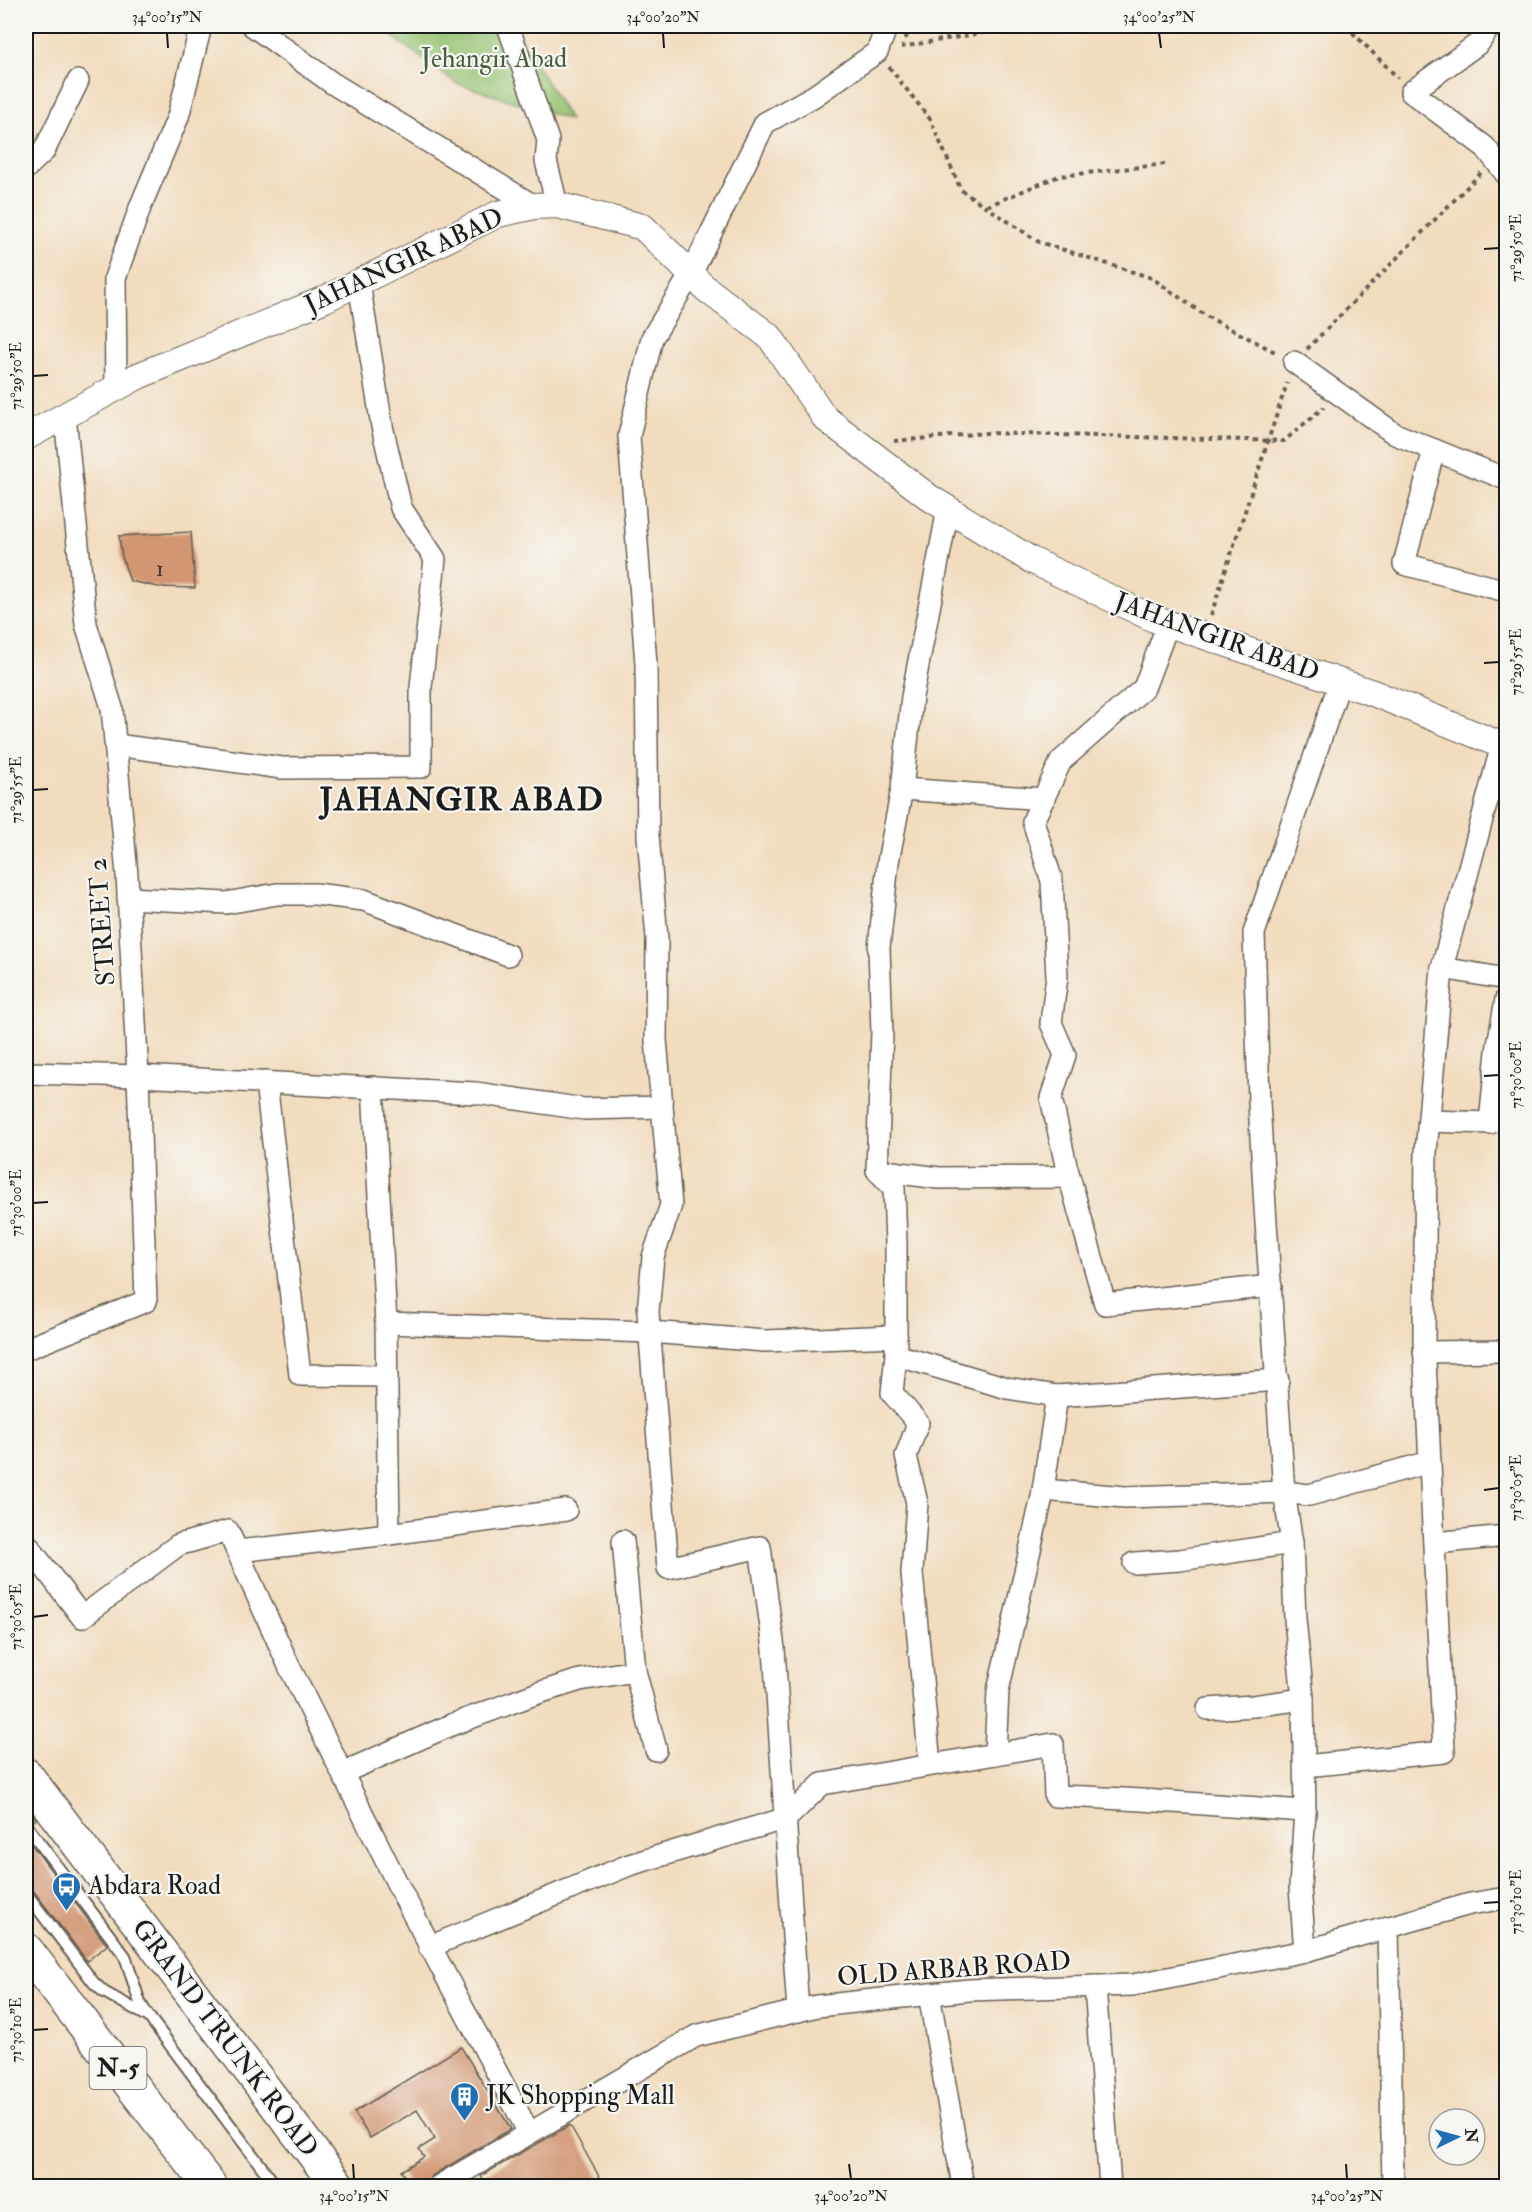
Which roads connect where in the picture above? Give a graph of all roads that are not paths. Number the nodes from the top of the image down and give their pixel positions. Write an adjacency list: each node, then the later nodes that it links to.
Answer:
1 (201, 26): 13 (street)
2 (253, 26): 9 (street)
3 (508, 26): 9 (street)
4 (887, 26): 10 (street)
5 (1491, 26): 7 (street)
6 (78, 81): 8 (street)
7 (1500, 167)
8 (26, 168)
9 (546, 205): 10 (street, JAHANGIR ABAD); 11 (street, JAHANGIR ABAD)
10 (691, 274): 18 (street, JAHANGIR ABAD); 36 (street)
11 (359, 283): 13 (street, JAHANGIR ABAD); 22 (street)
12 (1294, 362): 16 (street)
13 (116, 388): 14 (street, JAHANGIR ABAD)
14 (65, 416): 15 (street, JAHANGIR ABAD); 22 (street, STREET 2)
15 (26, 437)
16 (1434, 450): 17 (street); 19 (street)
17 (1506, 479)
18 (948, 509): 20 (street, JAHANGIR ABAD); 24 (street)
19 (1506, 591)
20 (1168, 624): 21 (street, JAHANGIR ABAD); 25 (street)
21 (1340, 682): 23 (street, JAHANGIR ABAD); 41 (street)
22 (116, 745): 26 (street, STREET 2)
23 (1504, 746): 28 (street)
24 (902, 789): 25 (street); 39 (street)
25 (1044, 799): 40 (street)
26 (128, 898): 27 (street); 33 (street, STREET 2)
27 (508, 954)
28 (1442, 968): 29 (street); 37 (street)
29 (1506, 979)
30 (1506, 999): 31 (street)
31 (1502, 1052): 38 (street)
32 (26, 1073): 33 (street)
33 (138, 1076): 34 (street); 45 (street, STREET 2)
34 (266, 1082): 35 (street); 48 (street)
35 (373, 1088): 36 (street); 42 (street)
36 (662, 1107): 43 (street)
37 (1429, 1121): 38 (street); 47 (street)
38 (1498, 1125)
39 (877, 1170): 40 (street); 44 (street)
40 (1069, 1177): 41 (street)
41 (1270, 1286): 49 (street)
42 (386, 1323): 43 (street); 48 (street)
43 (650, 1332): 44 (street); 73 (street)
44 (896, 1346): 50 (street); 68 (street)
45 (26, 1348)
46 (1506, 1351): 47 (street)
47 (1424, 1352): 51 (street)
48 (387, 1376): 55 (street)
49 (1278, 1380): 50 (street); 53 (street)
50 (1058, 1395): 52 (street)
51 (1430, 1462): 53 (street); 60 (street)
52 (1043, 1490): 53 (street); 67 (street)
53 (1284, 1492): 59 (street)
54 (566, 1510): 55 (street)
55 (389, 1534): 61 (street)
56 (1506, 1536): 60 (street)
57 (623, 1541): 63 (street)
58 (26, 1543): 61 (street)
59 (1292, 1543): 62 (street); 64 (street)
60 (1435, 1543): 69 (street)
61 (238, 1551): 70 (street)
62 (1134, 1563)
63 (635, 1671): 66 (street); 70 (street)
64 (1303, 1699): 65 (street); 69 (street)
65 (1208, 1710)
66 (656, 1750)
67 (995, 1754): 68 (street); 72 (street)
68 (930, 1765): 73 (street)
69 (1305, 1766): 72 (street)
70 (342, 1773): 78 (street)
71 (26, 1775): 88 (highway, GRAND TRUNK ROAD)
72 (1305, 1810): 80 (street)
73 (787, 1818): 78 (street); 83 (street)
74 (26, 1825): 84 (lane)
75 (26, 1893): 84 (lane)
76 (1506, 1898): 77 (street, OLD ARBAB ROAD)
77 (1388, 1927): 80 (street, OLD ARBAB ROAD); 92 (street)
78 (429, 1947): 85 (street)
79 (26, 1950): 86 (highway, N-5)
80 (1305, 1951): 81 (street, OLD ARBAB ROAD)
81 (1095, 1986): 82 (street, OLD ARBAB ROAD); 91 (street)
82 (929, 1994): 83 (street, OLD ARBAB ROAD); 90 (street)
83 (798, 2011): 85 (street, OLD ARBAB ROAD)
84 (149, 2017): 87 (lane)
85 (529, 2133): 89 (street, OLD ARBAB ROAD)
86 (210, 2187)
87 (276, 2187)
88 (338, 2187)
89 (439, 2187)
90 (963, 2187)
91 (1110, 2187)
92 (1393, 2187)

